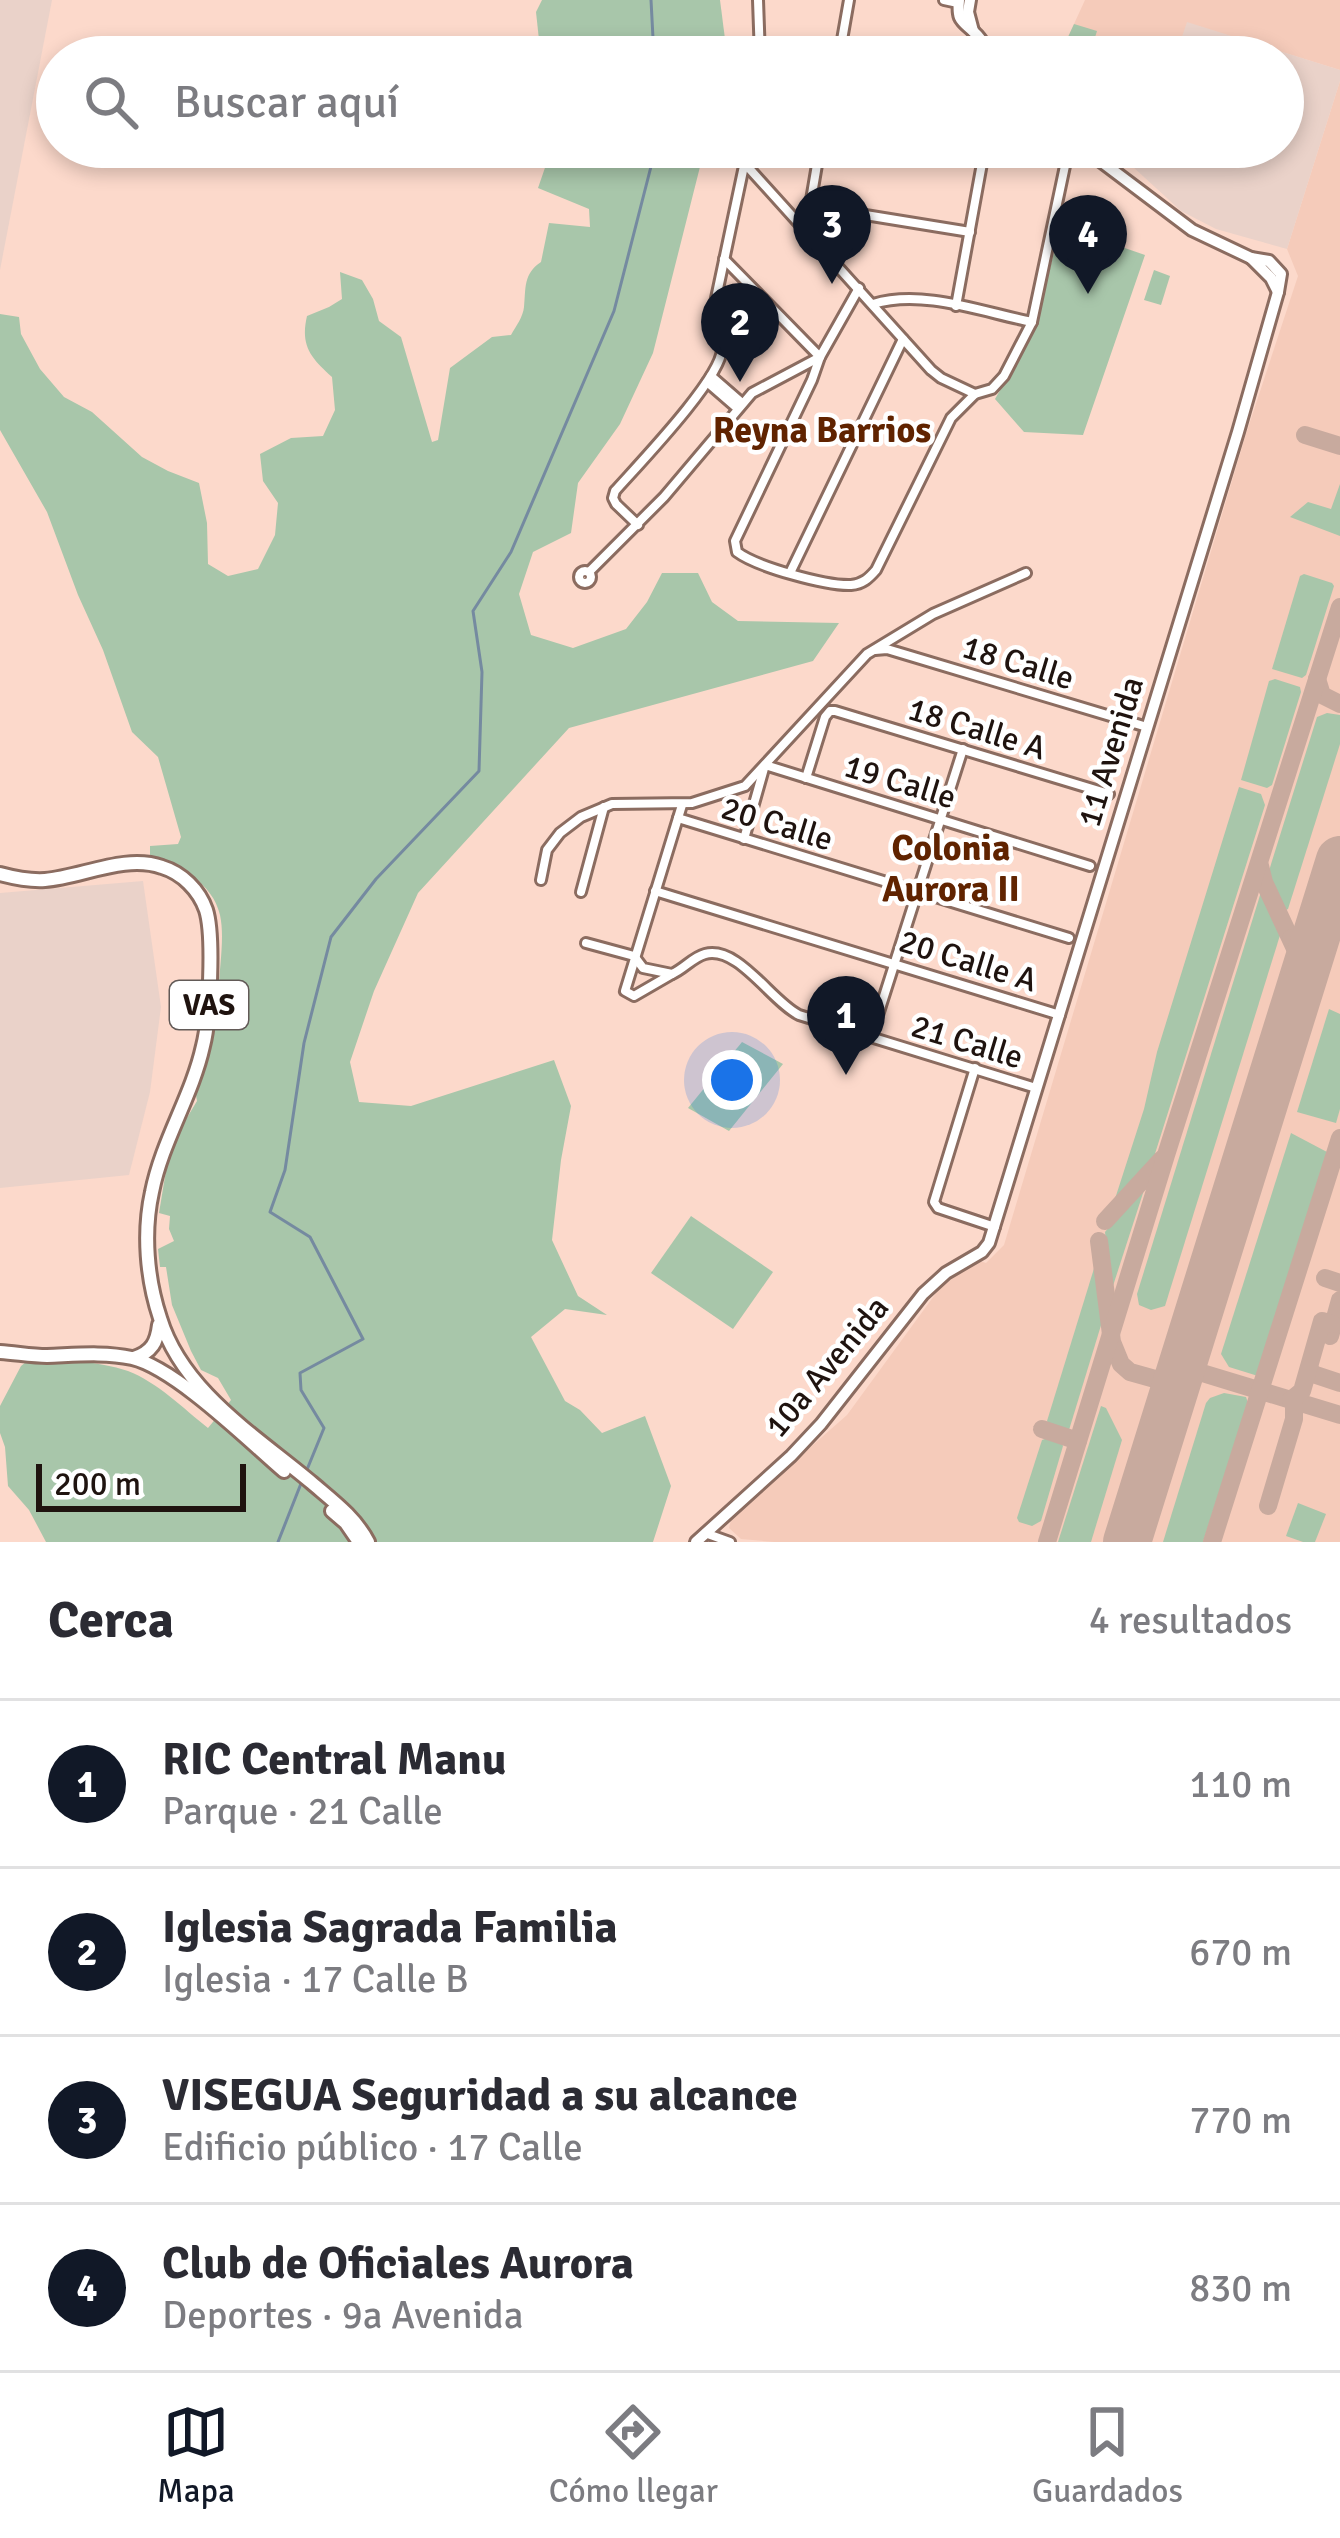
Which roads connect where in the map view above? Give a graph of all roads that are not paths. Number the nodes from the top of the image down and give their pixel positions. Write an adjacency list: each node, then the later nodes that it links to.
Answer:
1 (758, 0): 5 (street)
2 (849, 0): 6 (street)
3 (944, 0): 4 (street)
4 (962, 1): 7 (main road)
5 (759, 36)
6 (843, 36)
7 (977, 36)
8 (745, 168): 17 (street)
9 (750, 168): 15 (street)
10 (816, 168): 14 (street)
11 (981, 168): 16 (street)
12 (1065, 168): 21 (street)
13 (1110, 168): 32 (main road, 11 Avenida)
14 (810, 206): 15 (street); 16 (street)
15 (801, 224): 18 (street)
16 (970, 232): 20 (street)
17 (724, 259): 23 (street); 24 (street)
18 (860, 288): 19 (street); 23 (street)
19 (873, 304): 20 (street); 22 (street)
20 (956, 306): 21 (street)
21 (1032, 322): 25 (street)
22 (903, 339): 25 (street); 29 (street)
23 (820, 357): 26 (street); 29 (street)
24 (709, 379): 26 (street); 27 (street)
25 (972, 396): 29 (street)
26 (740, 405): 27 (street)
27 (638, 525): 28 (street)
28 (589, 572)
29 (790, 573)
30 (1027, 573): 31 (street)
31 (874, 650): 32 (street, 18 Calle); 34 (street)
32 (1148, 727): 53 (main road, 11 Avenida)
33 (963, 749): 35 (street, 18 Calle A); 36 (street, 18 Calle A); 40 (street)
34 (765, 764): 35 (street, 19 Calle); 38 (street); 41 (street)
35 (806, 778): 40 (street, 19 Calle)
36 (1109, 794)
37 (604, 805): 38 (street); 44 (street); 46 (street)
38 (682, 805): 39 (street)
39 (678, 818): 41 (street, 20 Calle); 45 (street)
40 (941, 820): 42 (street, 19 Calle); 47 (street)
41 (744, 839): 47 (street, 20 Calle)
42 (1090, 866)
43 (0, 874): 58 (highway, VAS)
44 (541, 880)
45 (655, 891): 50 (street); 51 (street, 20 Calle A)
46 (581, 892)
47 (919, 892): 48 (street, 20 Calle); 51 (street)
48 (1069, 938)
49 (586, 943): 50 (street)
50 (634, 956): 52 (street); 52 (street)
51 (896, 964): 53 (street, 20 Calle A); 54 (street)
52 (672, 974): 54 (street, 21 Calle)
53 (1060, 1015): 56 (main road, 11 Avenida)
54 (872, 1037): 55 (street, 21 Calle)
55 (974, 1069): 56 (street, 21 Calle); 57 (street)
56 (1037, 1089): 57 (main road, 11 Avenida)
57 (995, 1226): 62 (main road, 10a Avenida)
58 (159, 1317): 60 (highway); 61 (highway, VAS)
59 (0, 1348): 60 (highway, VAS)
60 (133, 1358): 61 (highway, VAS)
61 (214, 1407): 63 (highway, VAS); 64 (highway, VAS)
62 (700, 1538): 65 (street)
63 (358, 1542)
64 (368, 1542)
65 (730, 1542)

